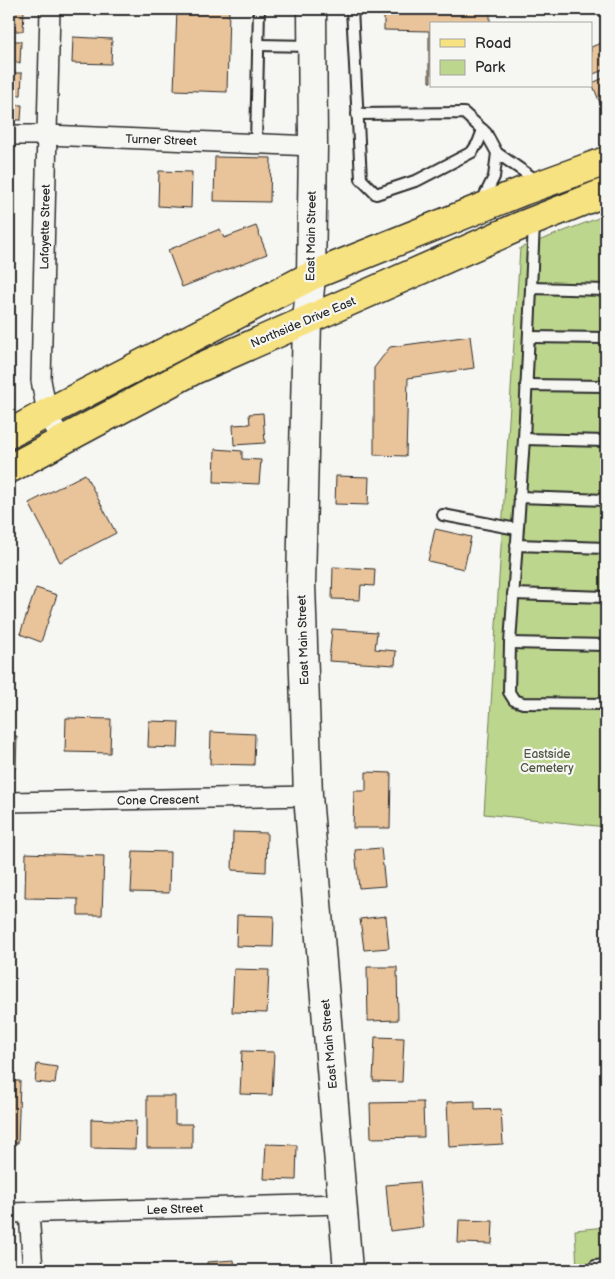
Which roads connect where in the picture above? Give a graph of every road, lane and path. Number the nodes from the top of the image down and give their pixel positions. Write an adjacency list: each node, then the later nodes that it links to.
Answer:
1 (50, 9): 10 (street, Lafayette Street)
2 (259, 9): 5 (lane)
3 (312, 9): 6 (main road, East Main Street)
4 (352, 9): 7 (lane)
5 (258, 45): 6 (lane); 11 (lane)
6 (312, 46): 12 (main road, East Main Street)
7 (357, 114): 8 (lane); 8 (lane)
8 (483, 130): 13 (lane)
9 (9, 135): 10 (street, Turner Street)
10 (47, 135): 11 (street, Turner Street); 27 (street, Lafayette Street)
11 (256, 144): 12 (street, Turner Street)
12 (313, 146): 19 (main road, East Main Street)
13 (497, 153): 15 (lane); 17 (lane)
14 (606, 161): 15 (main road)
15 (542, 184): 17 (main road)
16 (606, 192): 18 (main road, Northside Drive East)
17 (477, 209): 19 (main road)
18 (534, 220): 20 (lane); 22 (main road, Northside Drive East)
19 (311, 276): 22 (main road, East Main Street); 27 (main road)
20 (531, 288): 21 (lane); 23 (lane)
21 (606, 290)
22 (307, 321): 30 (main road, Northside Drive East); 44 (main road, East Main Street)
23 (529, 337): 24 (lane); 25 (lane)
24 (606, 338)
25 (526, 385): 26 (lane); 29 (lane)
26 (606, 386)
27 (47, 413): 28 (main road); 30 (street, Lafayette Street)
28 (9, 434)
29 (524, 439): 31 (lane); 33 (lane)
30 (62, 441): 32 (main road, Northside Drive East)
31 (606, 441)
32 (9, 469)
33 (519, 497): 34 (lane); 36 (lane)
34 (606, 500)
35 (443, 515): 36 (lane)
36 (517, 529): 37 (lane)
37 (516, 545): 38 (lane); 39 (lane)
38 (606, 548)
39 (513, 594): 40 (lane); 41 (lane)
40 (606, 597)
41 (510, 643): 42 (lane); 43 (lane)
42 (606, 645)
43 (606, 704)
44 (308, 796): 45 (street, Cone Crescent); 46 (main road, East Main Street)
45 (9, 802)
46 (342, 1204): 48 (street, Lee Street); 51 (main road, East Main Street)
47 (9, 1213): 48 (street, Lee Street)
48 (29, 1213): 50 (street)
49 (606, 1265): 52 (lane)
50 (32, 1270)
51 (348, 1270)
52 (596, 1270)

